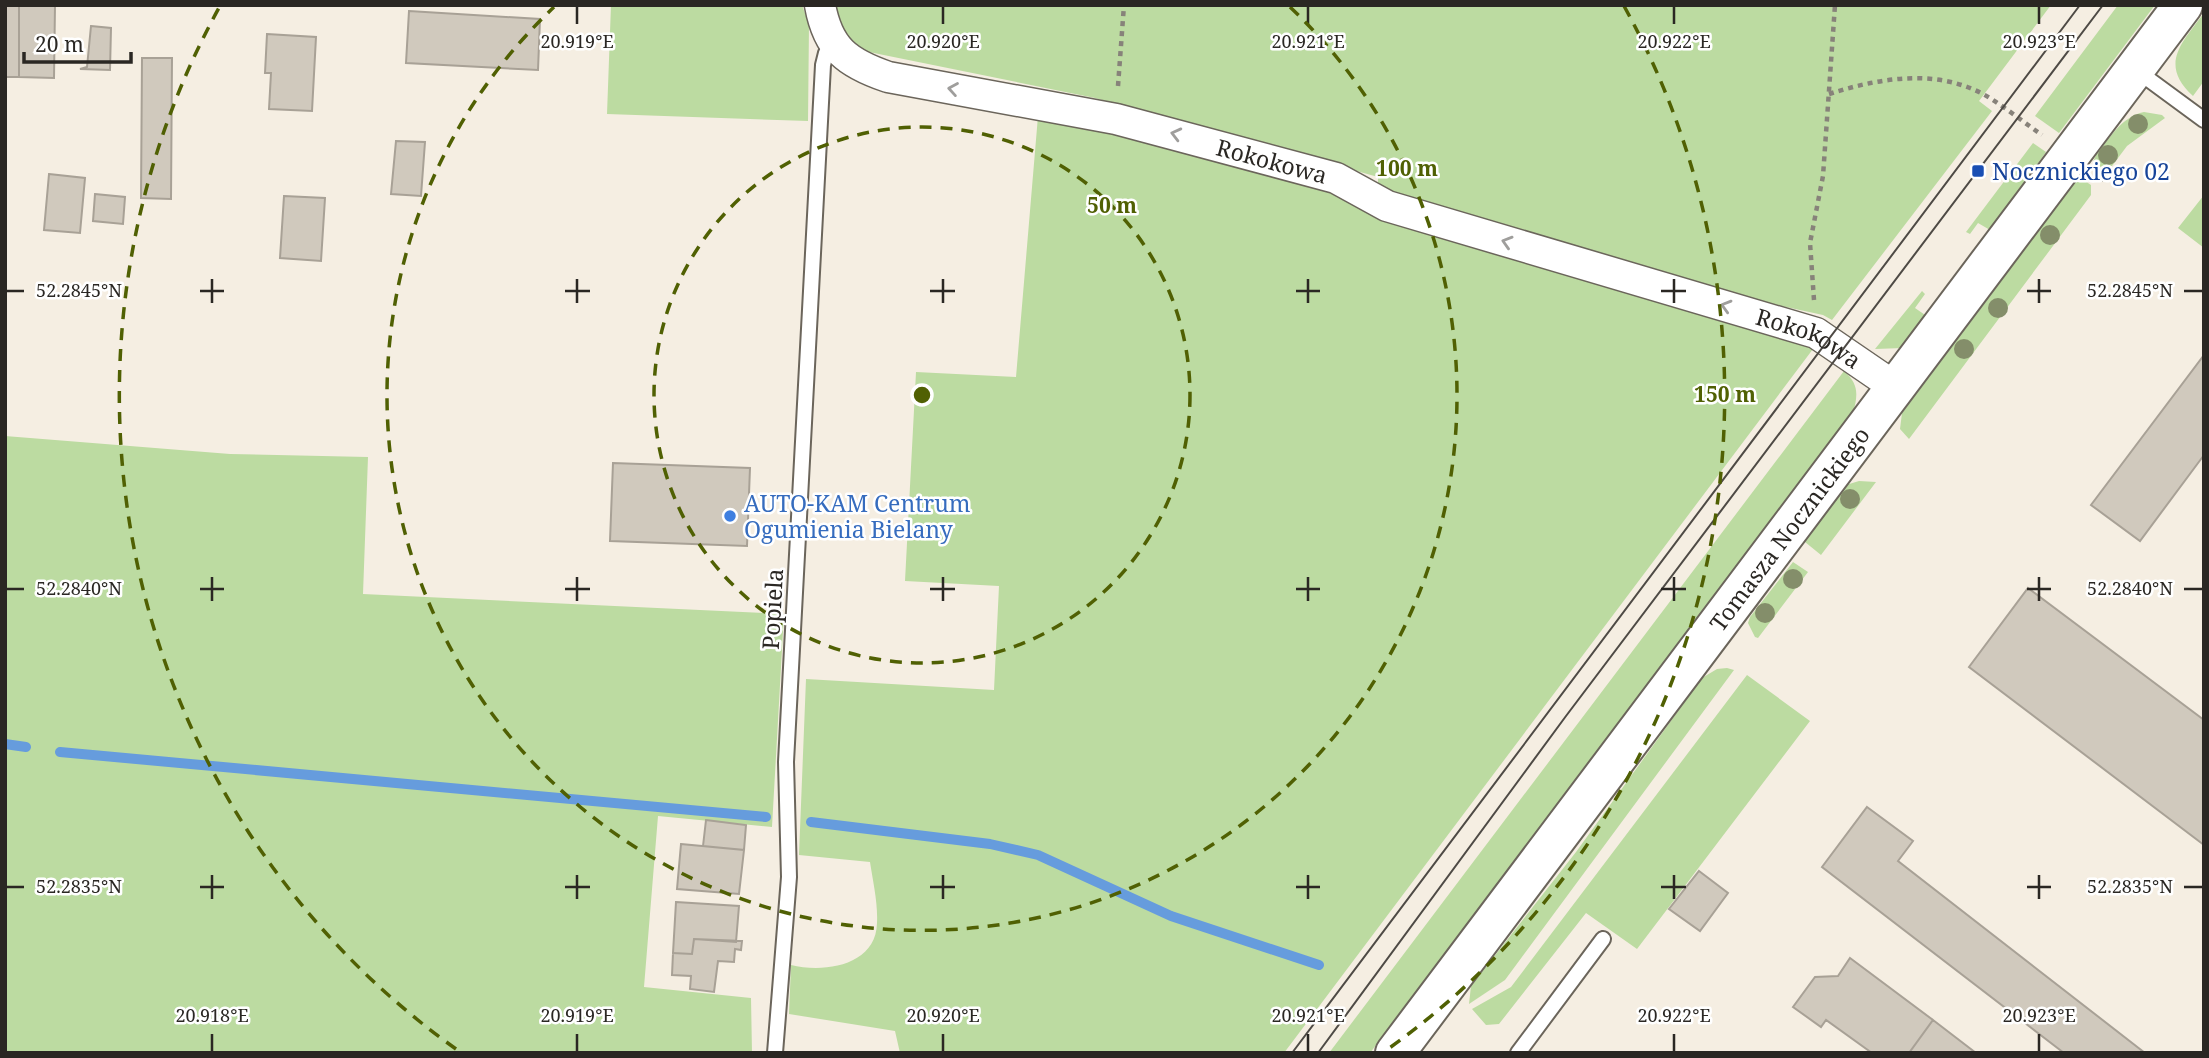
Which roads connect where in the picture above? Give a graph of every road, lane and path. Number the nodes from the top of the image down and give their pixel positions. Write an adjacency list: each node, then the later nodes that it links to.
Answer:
1 (820, 5): 5 (street, Rokokowa)
2 (1124, 5): 9 (path)
3 (1835, 5): 7 (path)
4 (2183, 5): 6 (street, Tomasza Nocznickiego)
5 (835, 47): 9 (street, Rokokowa, one-way to 5); 14 (lane, Popiela)
6 (2135, 69): 10 (lane); 12 (street, Tomasza Nocznickiego)
7 (1829, 94): 8 (path); 11 (path)
8 (1992, 99)
9 (1116, 119): 11 (street, Rokokowa, one-way to 9)
10 (2204, 120)
11 (1816, 333): 12 (street, Rokokowa)
12 (1895, 387): 15 (street, Tomasza Nocznickiego)
13 (1603, 939): 16 (lane)
14 (775, 1053)
15 (1395, 1053)
16 (1518, 1053)

